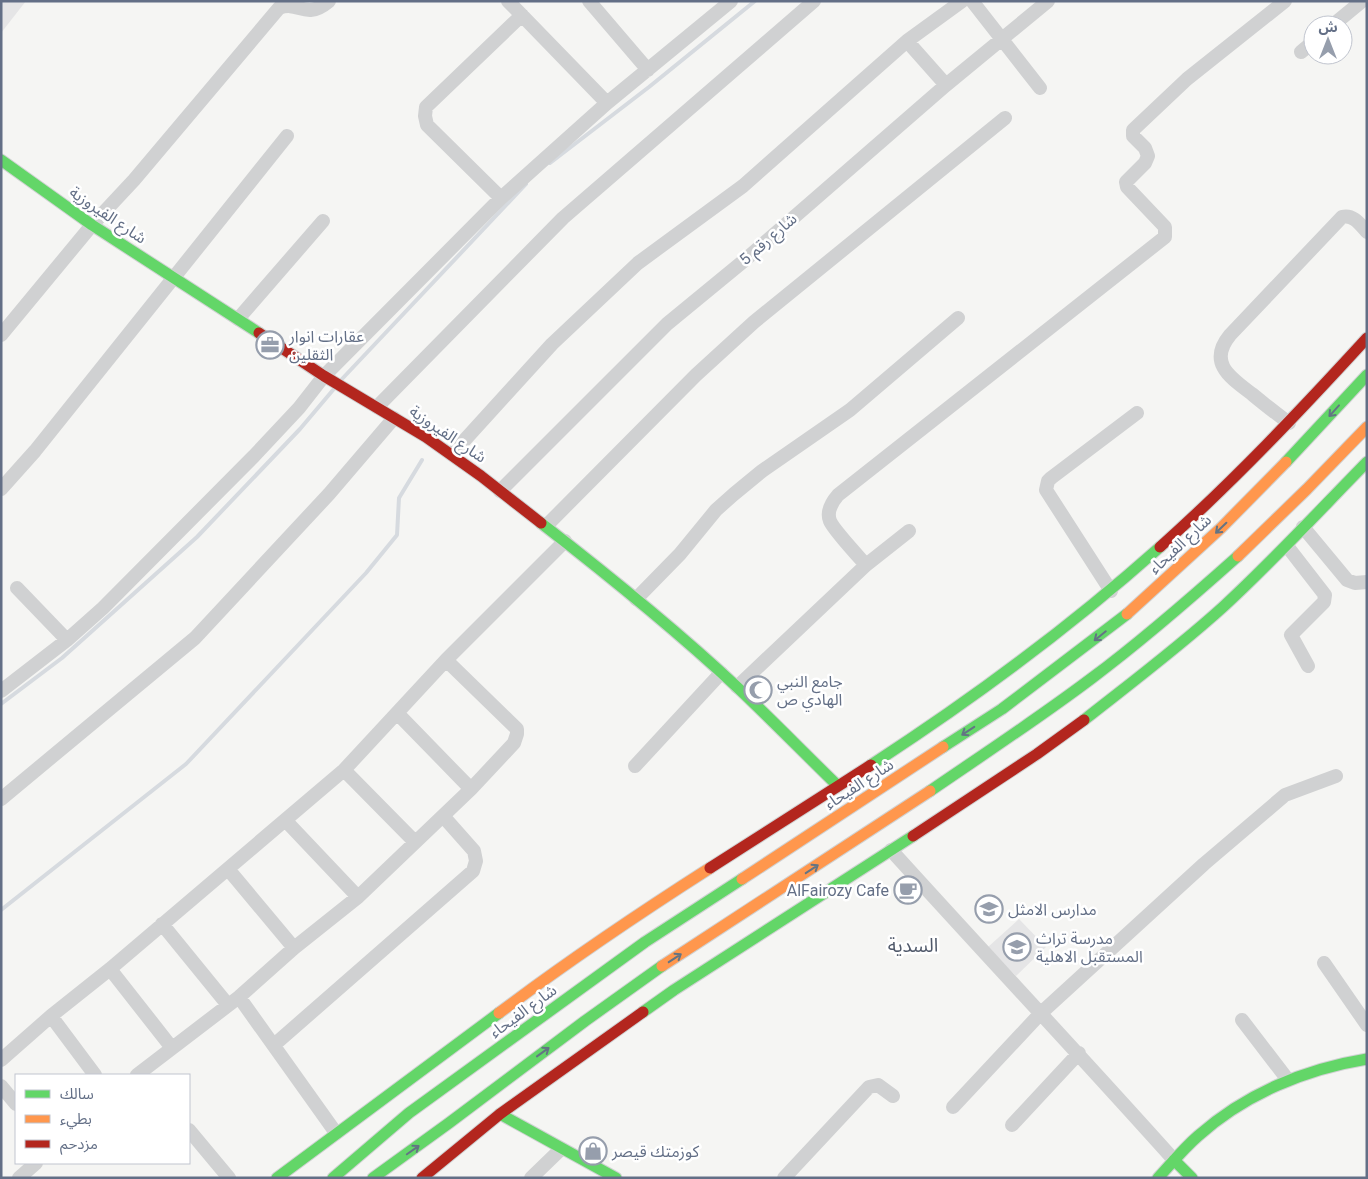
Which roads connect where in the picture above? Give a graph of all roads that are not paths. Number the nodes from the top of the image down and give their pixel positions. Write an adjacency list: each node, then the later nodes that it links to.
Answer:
1 (329, 1): 26 (street)
2 (508, 1): 11 (street)
3 (588, 1): 17 (street)
4 (731, 1): 17 (street)
5 (814, 1): 35 (street)
6 (962, 1): 14 (street)
7 (972, 1): 13 (street)
8 (1048, 1): 13 (street, شارع رقم 5)
9 (1285, 1): 49 (street)
10 (1362, 1): 12 (street)
11 (522, 15): 20 (street); 24 (street)
12 (1345, 15)
13 (1002, 39): 18 (street, شارع رقم 5); 19 (street)
14 (907, 41): 18 (street); 40 (street)
15 (1303, 50): 16 (street)
16 (1300, 52)
17 (648, 70): 20 (street)
18 (946, 84): 43 (street, شارع رقم 5)
19 (1040, 88)
20 (607, 103): 24 (street)
21 (1005, 118): 44 (street)
22 (287, 136): 28 (street)
23 (1, 160): 26 (main road, شارع الفيروزية)
24 (501, 198): 34 (street)
25 (323, 221): 30 (street)
26 (92, 225): 28 (main road, شارع الفيروزية); 31 (street)
27 (1367, 232): 38 (street)
28 (173, 278): 30 (main road, شارع الفيروزية); 42 (street)
29 (958, 318): 53 (street)
30 (238, 319): 34 (main road, شارع الفيروزية)
31 (1, 335)
32 (1367, 338): 38 (main road)
33 (1367, 375): 60 (main road, شارع الفيحاء, one-way to 60)
34 (333, 381): 35 (main road, شارع الفيروزية); 54 (street)
35 (377, 407): 37 (main road, شارع الفيروزية)
36 (1137, 413): 52 (street)
37 (394, 418): 40 (main road, شارع الفيروزية); 68 (street)
38 (1290, 423): 52 (main road)
39 (1367, 427): 62 (main road, شارع الفيحاء)
40 (452, 454): 43 (main road, شارع الفيروزية)
41 (1367, 462): 45 (main road)
42 (1, 489)
43 (500, 491): 44 (main road, شارع الفيروزية)
44 (546, 526): 47 (main road, شارع الفيروزية)
45 (1303, 527): 48 (main road); 50 (street)
46 (909, 531): 49 (street)
47 (565, 541): 53 (main road, شارع الفيروزية); 55 (street)
48 (1287, 546): 56 (street); 62 (main road)
49 (866, 565): 58 (street)
50 (1367, 582)
51 (17, 588): 54 (street)
52 (1112, 591): 60 (main road)
53 (636, 599): 57 (main road, شارع الفيروزية)
54 (67, 640): 59 (street)
55 (446, 660): 61 (street); 67 (street)
56 (1308, 666)
57 (721, 673): 58 (main road, شارع الفيروزية); 63 (street)
58 (737, 687): 66 (main road, شارع الفيروزية)
59 (1, 691)
60 (995, 698): 66 (main road); 71 (main road, شارع الفيحاء, one-way to 71)
61 (397, 713): 64 (street); 67 (street)
62 (1028, 743): 71 (main road, شارع الفيحاء); 73 (main road)
63 (635, 766)
64 (344, 770): 70 (street); 72 (street)
65 (1336, 776): 83 (street)
66 (838, 786): 77 (main road)
67 (471, 789): 69 (street)
68 (1, 799)
69 (443, 816): 72 (street); 87 (street)
70 (286, 821): 74 (street); 75 (street)
71 (846, 829): 77 (main road, شارع الفيحاء); 81 (main road, شارع الفيحاء, one-way to 71)
72 (415, 842): 75 (street)
73 (891, 850): 81 (main road); 83 (street)
74 (228, 869): 76 (street); 78 (street)
75 (358, 897): 78 (street)
76 (162, 924): 80 (street); 82 (street)
77 (637, 931): 102 (main road); 110 (main road, شارع الفيحاء)
78 (294, 948): 82 (street)
79 (1324, 963): 86 (street)
80 (110, 969): 84 (street); 88 (street)
81 (666, 979): 99 (main road); 103 (main road, شارع الفيحاء, one-way to 81)
82 (234, 1001): 87 (street); 88 (street)
83 (1040, 1014): 89 (street); 98 (street)
84 (51, 1016): 91 (street); 92 (street)
85 (1242, 1020): 94 (street)
86 (1367, 1025)
87 (274, 1045): 102 (street)
88 (172, 1048): 93 (street)
89 (1079, 1053): 100 (street); 105 (street)
90 (1367, 1059): 94 (main road)
91 (1, 1060)
92 (95, 1074)
93 (139, 1074)
94 (1288, 1080): 105 (main road)
95 (1, 1086): 97 (street)
96 (892, 1096): 115 (street)
97 (15, 1103)
98 (953, 1107)
99 (500, 1114): 103 (main road); 104 (main road)
100 (1012, 1125)
101 (190, 1131): 108 (street)
102 (336, 1133): 109 (main road)
103 (438, 1148): 111 (main road, شارع الفيحاء, one-way to 103); 112 (main road)
104 (561, 1149): 113 (street); 114 (main road)
105 (1174, 1160): 116 (main road); 117 (main road)
106 (35, 1164): 107 (street)
107 (19, 1178)
108 (229, 1178)
109 (278, 1178)
110 (333, 1178)
111 (373, 1178)
112 (422, 1178)
113 (531, 1178)
114 (616, 1178)
115 (784, 1178)
116 (1158, 1178)
117 (1192, 1178)

